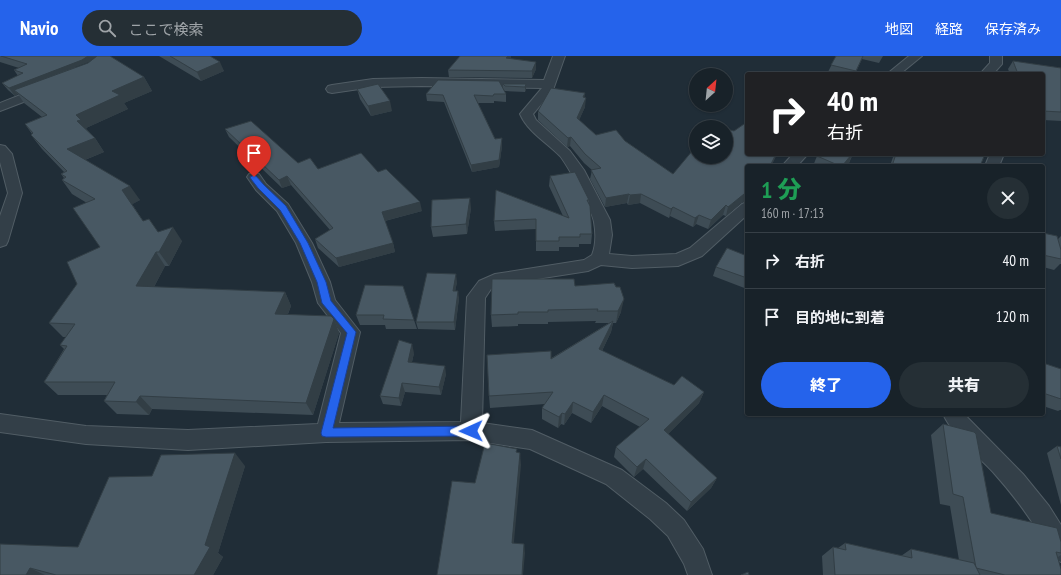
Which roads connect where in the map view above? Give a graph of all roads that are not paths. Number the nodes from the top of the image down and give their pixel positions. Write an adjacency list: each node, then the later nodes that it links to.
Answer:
1 (559, 56): 6 (street)
2 (916, 56): 4 (street)
3 (996, 56): 5 (street)
4 (896, 72)
5 (988, 72)
6 (549, 84): 8 (street); 16 (street)
7 (51, 87): 9 (street)
8 (332, 89)
9 (0, 107)
10 (0, 149): 15 (street)
11 (799, 156): 12 (street)
12 (791, 164)
13 (254, 177): 20 (street)
14 (745, 209): 16 (street)
15 (0, 242)
16 (599, 259): 19 (street)
17 (954, 416): 21 (street)
18 (0, 423): 20 (street)
19 (471, 431): 20 (street); 22 (street)
20 (326, 433)
21 (1061, 550)
22 (700, 575)

